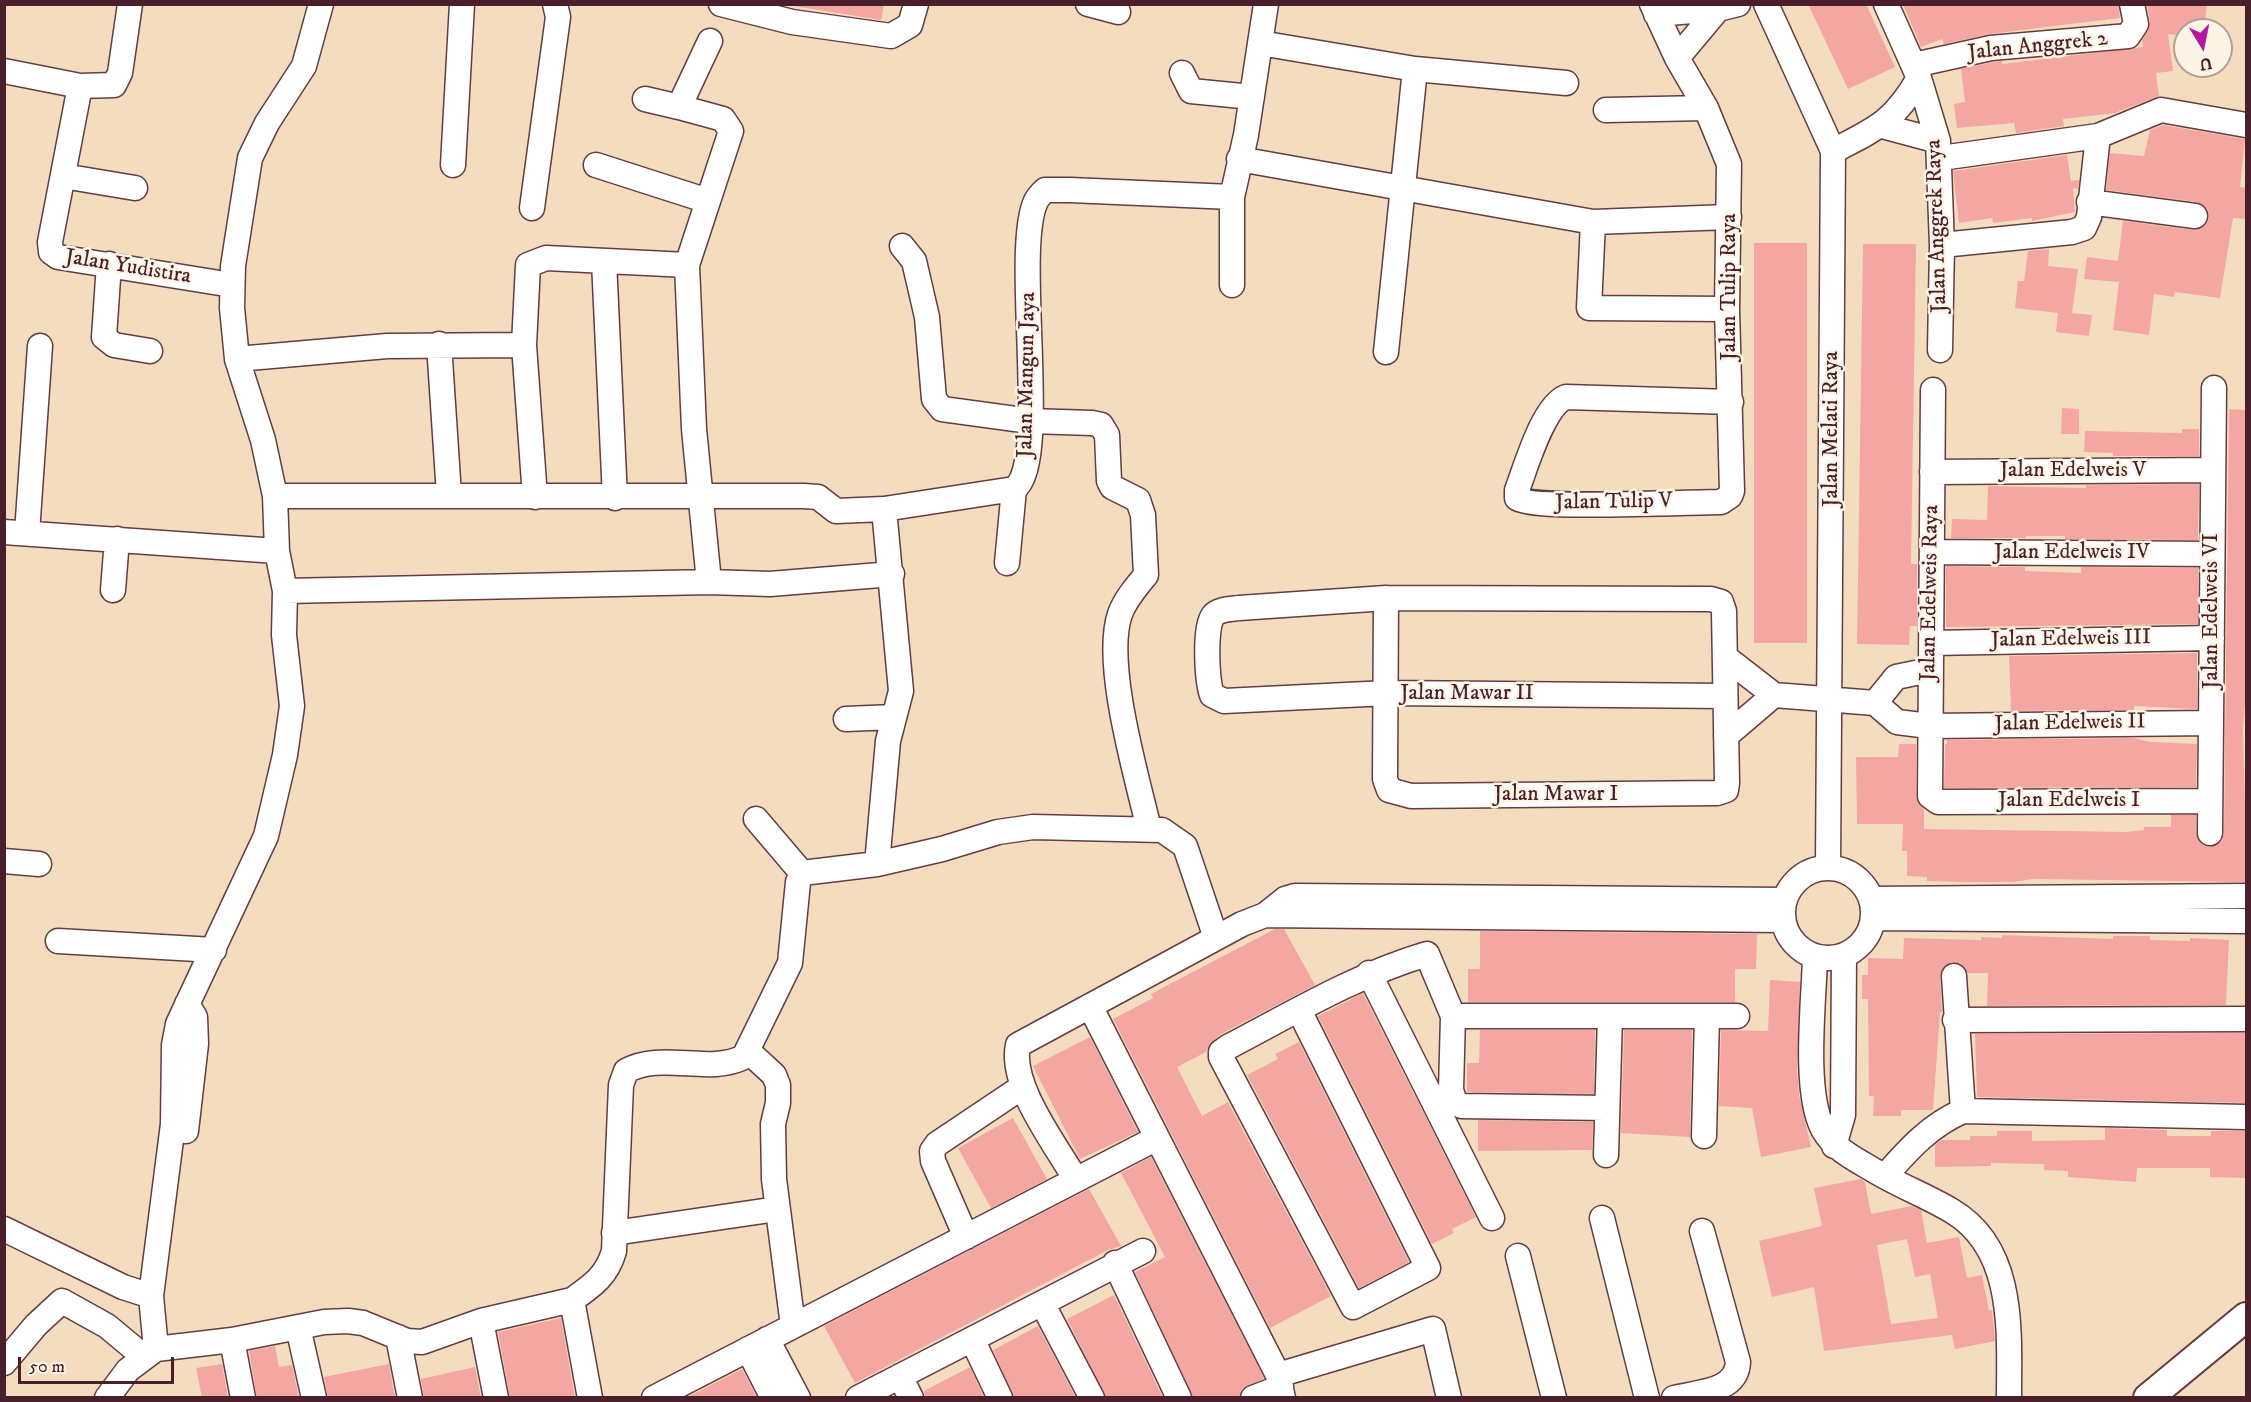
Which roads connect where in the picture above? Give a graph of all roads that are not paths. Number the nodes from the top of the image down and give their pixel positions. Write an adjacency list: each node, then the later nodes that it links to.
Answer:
1 (130, 4): 24 (street)
2 (321, 4): 53 (street)
3 (462, 4): 36 (street)
4 (555, 4): 44 (street)
5 (721, 4): 13 (street)
6 (1088, 4): 14 (street)
7 (1266, 4): 17 (street)
8 (1766, 4): 34 (street, Jalan Melati Raya)
9 (1886, 4): 21 (street, Jalan Anggrek Raya)
10 (2132, 4): 21 (street, Jalan Anggrek 2)
11 (1728, 7): 12 (street); 18 (street)
12 (1654, 9): 18 (street, Jalan Tulip Raya)
13 (782, 12): 15 (street)
14 (1118, 12)
15 (913, 15)
16 (710, 41): 27 (street)
17 (1260, 43): 19 (street); 25 (street)
18 (1683, 67): 28 (street, Jalan Tulip Raya)
19 (1415, 69): 23 (street); 39 (street)
20 (4, 71): 24 (street)
21 (1916, 72): 31 (street); 33 (street, Jalan Anggrek Raya)
22 (1182, 73): 25 (street)
23 (1566, 83)
24 (80, 86): 38 (street, Jalan Yudistira)
25 (1252, 97): 35 (street)
26 (645, 99): 27 (street)
27 (679, 107): 42 (street)
28 (1706, 108): 29 (street); 46 (street, Jalan Tulip Raya)
29 (1606, 110)
30 (2247, 125): 32 (street)
31 (1882, 126): 33 (street); 34 (street)
32 (2098, 136): 33 (street); 43 (street)
33 (1939, 150): 48 (street, Jalan Anggrek Raya)
34 (1833, 151): 96 (street, Jalan Melati Raya)
35 (1239, 159): 39 (street); 41 (street)
36 (453, 165)
37 (596, 165): 42 (street)
38 (63, 176): 40 (street); 51 (street, Jalan Yudistira)
39 (1402, 186): 47 (street); 61 (street)
40 (135, 188)
41 (1232, 197): 54 (street); 66 (street, Jalan Mangun Jaya)
42 (708, 201): 52 (street)
43 (2089, 202): 45 (street); 48 (street)
44 (532, 208)
45 (2194, 216)
46 (1729, 217): 47 (street); 55 (street, Jalan Tulip Raya)
47 (1593, 222): 55 (street)
48 (1942, 245): 59 (street, Jalan Anggrek Raya)
49 (902, 246): 66 (street)
50 (604, 261): 52 (street); 57 (street); 73 (street)
51 (109, 264): 53 (street, Jalan Yudistira); 60 (street)
52 (687, 265): 74 (street)
53 (232, 285): 62 (street)
54 (1232, 285)
55 (1727, 309): 65 (street, Jalan Tulip Raya)
56 (439, 344): 57 (street); 62 (street); 70 (street)
57 (524, 345): 72 (street)
58 (40, 346): 77 (street)
59 (1940, 350)
60 (150, 351)
61 (1386, 352)
62 (237, 359): 71 (street)
63 (2214, 388): 67 (street, Jalan Edelweis VI)
64 (1933, 390): 68 (street, Jalan Edelweis Raya)
65 (1731, 402): 75 (street, Jalan Tulip Raya); 75 (street, Jalan Tulip V)
66 (1030, 422): 69 (street, Jalan Mangun Jaya); 106 (street)
67 (2213, 470): 68 (street, Jalan Edelweis V); 81 (street, Jalan Edelweis VI)
68 (1932, 472): 80 (street, Jalan Edelweis Raya)
69 (1014, 489): 76 (street, Jalan Mangun Jaya); 82 (street)
70 (449, 495): 71 (street, Jalan Mangun Jaya); 72 (street, Jalan Mangun Jaya)
71 (275, 496): 79 (street)
72 (535, 497): 73 (street, Jalan Mangun Jaya)
73 (615, 498): 74 (street, Jalan Mangun Jaya)
74 (701, 498): 76 (street, Jalan Mangun Jaya); 84 (street)
75 (1721, 502)
76 (884, 509): 83 (street)
77 (16, 532): 78 (street)
78 (117, 539): 79 (street); 85 (street)
79 (277, 551): 86 (street)
80 (1932, 552): 81 (street, Jalan Edelweis IV); 89 (street, Jalan Edelweis Raya)
81 (2212, 554): 88 (street, Jalan Edelweis VI)
82 (1007, 563)
83 (892, 574): 84 (street); 98 (street)
84 (709, 582): 86 (street)
85 (113, 590)
86 (285, 591): 121 (street)
87 (1386, 598): 90 (street, Jalan Mawar I); 92 (street); 93 (street, Jalan Mawar I)
88 (2212, 638): 89 (street, Jalan Edelweis III); 100 (street, Jalan Edelweis VI)
89 (1931, 643): 91 (street, Jalan Edelweis Raya)
90 (1725, 657): 94 (street); 95 (street, Jalan Mawar I)
91 (1930, 670): 97 (street); 101 (street, Jalan Edelweis Raya)
92 (1386, 693): 93 (street, Jalan Mawar II); 95 (street, Jalan Mawar II); 102 (street, Jalan Mawar I)
93 (1212, 695)
94 (1774, 695): 96 (street); 102 (street)
95 (1725, 696): 102 (street, Jalan Mawar I)
96 (1831, 699): 97 (street); 111 (street, Jalan Melati Raya)
97 (1875, 703): 101 (street, Jalan Edelweis II)
98 (894, 717): 99 (street); 110 (street)
99 (846, 719)
100 (2211, 723): 101 (street, Jalan Edelweis II); 104 (street, Jalan Edelweis VI)
101 (1929, 726): 103 (street, Jalan Edelweis Raya)
102 (1726, 736)
103 (1930, 796): 104 (street, Jalan Edelweis I)
104 (2210, 801): 107 (street, Jalan Edelweis VI)
105 (756, 819): 112 (street)
106 (1149, 829): 110 (street); 119 (street)
107 (2210, 833)
108 (4, 861): 109 (street)
109 (39, 864)
110 (877, 864): 112 (street)
111 (1828, 868): 114 (street); 115 (street)
112 (802, 873): 135 (street)
113 (2247, 896): 114 (street)
114 (1872, 909): 118 (street); 123 (street)
115 (1783, 910): 116 (street); 117 (street); 124 (street)
116 (1265, 915): 117 (street); 119 (street)
117 (1420, 919): 122 (street)
118 (2247, 921)
119 (1216, 938): 127 (street)
120 (58, 941): 121 (street)
121 (214, 950): 156 (street)
122 (1427, 954): 125 (street); 129 (street)
123 (1844, 956): 124 (street); 142 (street)
124 (1815, 957): 142 (street)
125 (1369, 973): 128 (street); 147 (street)
126 (1954, 976): 134 (street)
127 (1090, 1006): 136 (street); 141 (street)
128 (1299, 1010): 128 (street)
129 (1453, 1016): 130 (street); 137 (street)
130 (1610, 1016): 131 (street); 137 (street)
131 (1707, 1016): 132 (street); 140 (street)
132 (1737, 1016)
133 (2247, 1018): 134 (street)
134 (1955, 1020): 138 (street)
135 (748, 1051): 146 (street); 151 (street)
136 (1022, 1087): 145 (street); 152 (street)
137 (1606, 1108): 143 (street)
138 (1963, 1112): 139 (street); 144 (street)
139 (2247, 1117)
140 (1704, 1136)
141 (1157, 1138): 145 (street); 172 (street)
142 (1834, 1146): 144 (street)
143 (1606, 1155)
144 (1884, 1176): 192 (street)
145 (1076, 1180): 152 (street)
146 (777, 1209): 151 (street); 162 (street)
147 (1492, 1218)
148 (1602, 1218): 190 (street)
149 (4, 1229): 156 (street)
150 (1702, 1231): 191 (street)
151 (614, 1233): 157 (street)
152 (966, 1237): 162 (street)
153 (1143, 1251): 155 (street)
154 (1518, 1256): 189 (street)
155 (1115, 1263): 158 (street); 186 (street)
156 (152, 1288): 169 (street)
157 (572, 1300): 160 (street); 178 (street)
158 (1042, 1303): 165 (street); 185 (street)
159 (2247, 1317): 193 (street)
160 (482, 1321): 164 (street); 177 (street)
161 (36, 1325): 166 (street); 169 (street); 170 (street)
162 (793, 1326): 168 (street)
163 (298, 1327): 164 (street); 167 (street); 175 (street)
164 (398, 1337): 176 (street)
165 (972, 1339): 171 (street); 184 (street)
166 (4, 1340)
167 (232, 1340): 169 (street); 174 (street)
168 (758, 1344): 179 (street); 180 (street); 181 (street)
169 (150, 1353): 173 (street)
170 (4, 1363)
171 (900, 1376): 182 (street); 183 (street)
172 (1281, 1387): 187 (street); 188 (street)
173 (107, 1398)
174 (243, 1398)
175 (314, 1398)
176 (410, 1398)
177 (496, 1398)
178 (590, 1398)
179 (654, 1398)
180 (773, 1398)
181 (798, 1398)
182 (858, 1398)
183 (911, 1398)
184 (1000, 1398)
185 (1092, 1398)
186 (1179, 1398)
187 (1253, 1398)
188 (1449, 1398)
189 (1554, 1398)
190 (1647, 1398)
191 (1674, 1398)
192 (2009, 1398)
193 (2148, 1398)

